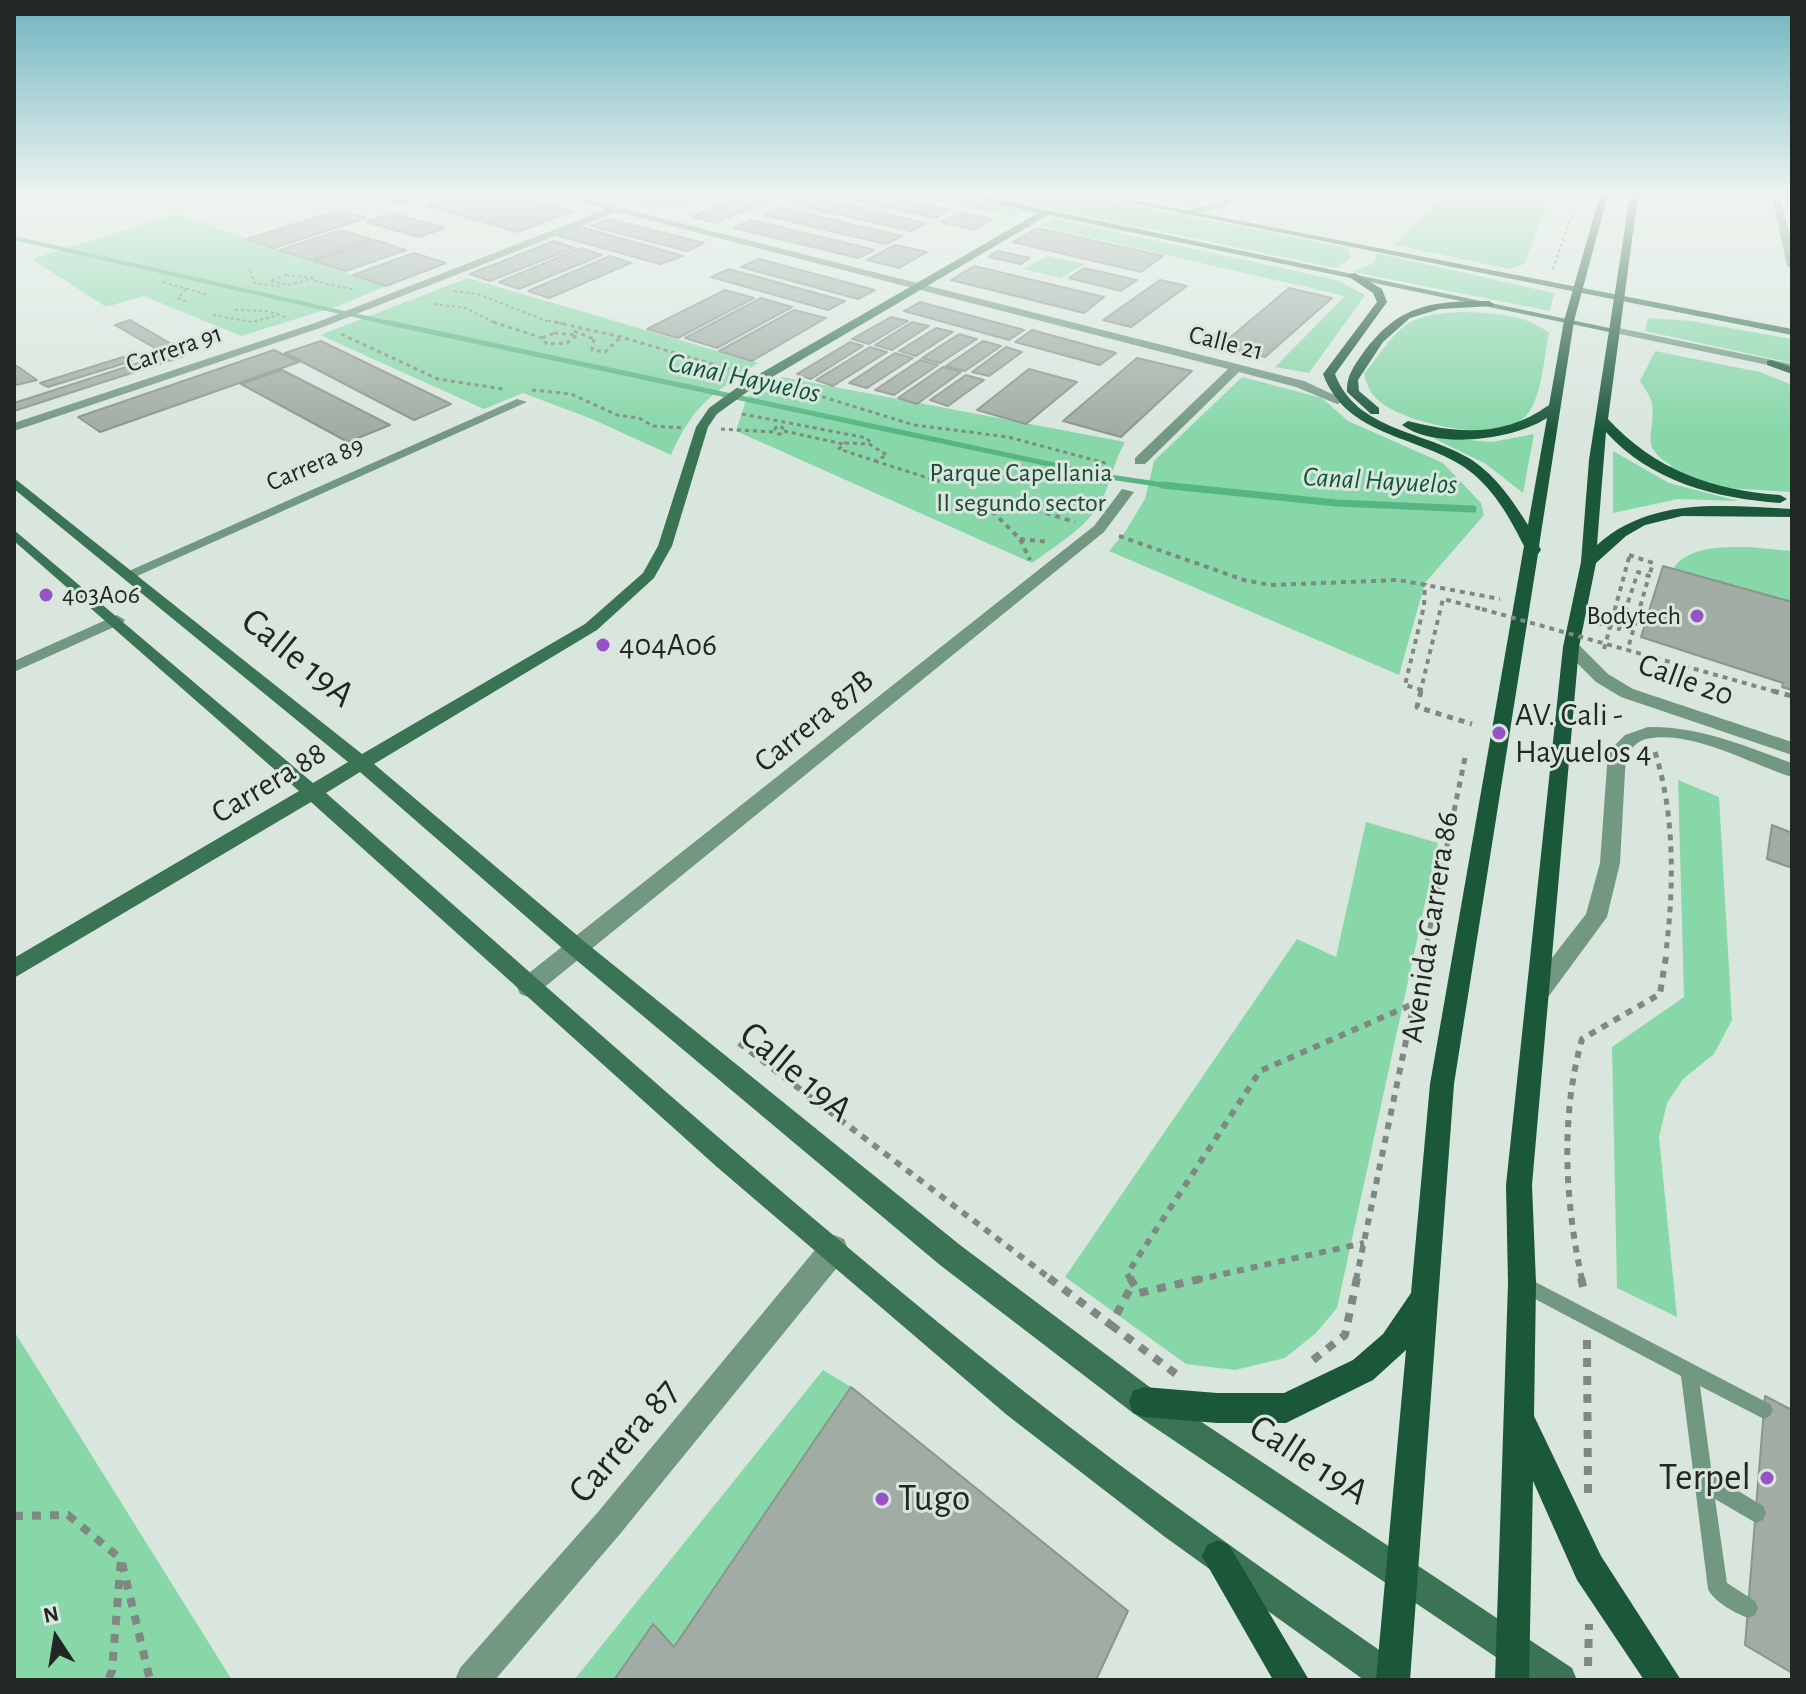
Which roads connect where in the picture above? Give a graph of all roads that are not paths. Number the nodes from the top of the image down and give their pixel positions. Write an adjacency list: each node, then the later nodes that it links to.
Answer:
1 (451, 274): 25 (street, Carrera 91)
2 (863, 274): 9 (street, Calle 21)
3 (940, 274): 9 (street, Carrera 88)
4 (1362, 274): 19 (main road)
5 (1381, 274): 12 (street)
6 (1502, 274): 10 (street)
7 (1583, 274): 10 (main road, Avenida Carrera 86)
8 (1622, 274): 11 (main road)
9 (916, 288): 17 (street, Calle 21); 39 (street, Carrera 88)
10 (1579, 289): 11 (street); 13 (main road, Avenida Carrera 86)
11 (1619, 297): 14 (main road); 15 (street)
12 (1489, 304): 13 (street); 23 (main road)
13 (1569, 321): 14 (street); 23 (main road, Avenida Carrera 86)
14 (1615, 321): 15 (street); 16 (street); 24 (main road)
15 (1792, 333)
16 (1771, 363): 18 (main road)
17 (1236, 368): 20 (street, Calle 21); 26 (street)
18 (1792, 369)
19 (1329, 374): 20 (street, Calle 21); 21 (main road)
20 (1276, 378): 21 (street, Calle 21)
21 (1341, 401): 32 (main road)
22 (521, 402): 34 (street, Carrera 89)
23 (1555, 406): 32 (main road, Avenida Carrera 86)
24 (1602, 420): 29 (main road); 33 (main road)
25 (14, 427)
26 (1140, 461)
27 (14, 482): 34 (street, Calle 19A)
28 (1127, 492): 42 (street, Carrera 87B)
29 (1792, 500)
30 (1792, 513): 33 (main road)
31 (14, 534): 35 (street)
32 (1534, 550): 48 (main road, Avenida Carrera 86)
33 (1589, 562): 36 (main road)
34 (130, 574): 39 (street, Calle 19A)
35 (117, 620): 37 (street); 41 (street)
36 (1571, 647): 38 (street, Calle 20); 45 (main road)
37 (14, 667)
38 (1792, 749)
39 (361, 763): 41 (street, Carrera 88); 42 (street, Calle 19A)
40 (1792, 770): 45 (street, Calle 20)
41 (314, 791): 43 (street, Carrera 88); 44 (street)
42 (577, 948): 44 (street, Carrera 87B); 50 (street, Calle 19A)
43 (14, 969)
44 (528, 987): 46 (street)
45 (1538, 993): 47 (main road)
46 (834, 1249): 55 (street); 59 (street, Carrera 87)
47 (1522, 1283): 49 (lane); 52 (main road)
48 (1423, 1300): 50 (main road); 56 (main road, Avenida Carrera 86)
49 (1689, 1370): 51 (lane); 53 (lane)
50 (1144, 1402): 56 (street, Calle 19A)
51 (1764, 1410)
52 (1519, 1417): 58 (main road); 63 (main road)
53 (1704, 1481): 54 (lane); 57 (lane)
54 (1756, 1513)
55 (1218, 1556): 60 (main road); 61 (street)
56 (1404, 1573): 58 (street, Calle 19A); 61 (main road, Avenida Carrera 86)
57 (1748, 1608)
58 (1513, 1664): 62 (street, Calle 19A)
59 (472, 1680)
60 (1292, 1680)
61 (1393, 1680)
62 (1560, 1680)
63 (1664, 1680)

